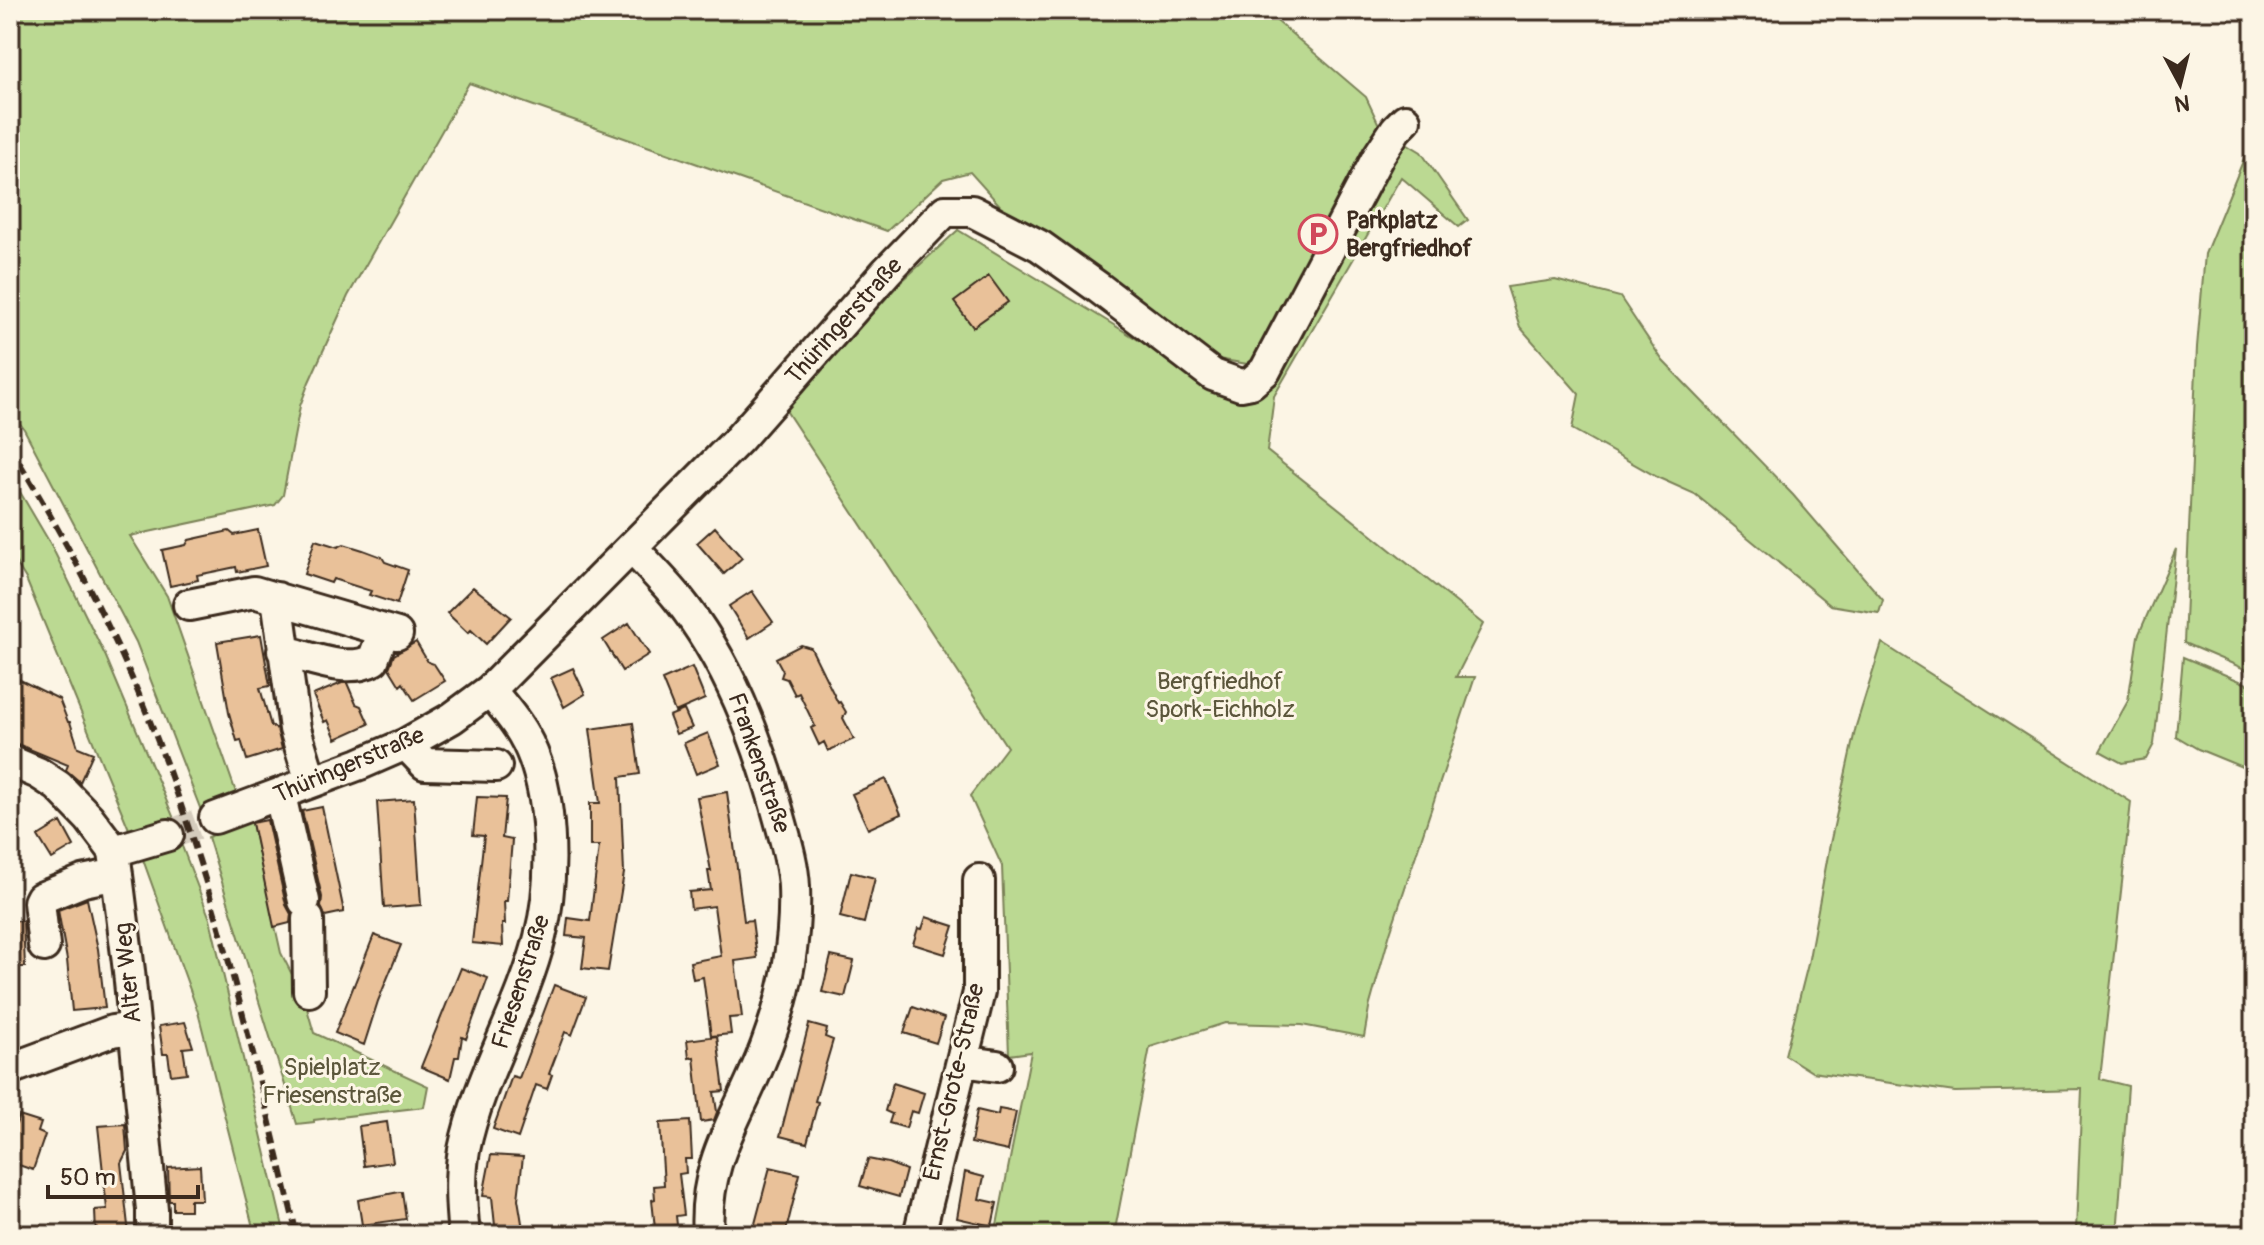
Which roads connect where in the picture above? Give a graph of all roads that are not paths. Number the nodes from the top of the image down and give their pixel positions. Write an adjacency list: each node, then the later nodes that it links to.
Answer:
1 (1405, 120): 2 (street, Thüringerstraße)
2 (632, 548): 6 (street, Thüringerstraße); 24 (street, Frankenstraße)
3 (277, 598): 4 (street); 5 (street); 5 (street)
4 (189, 605)
5 (283, 651): 10 (street)
6 (490, 690): 7 (street, Thüringerstraße); 23 (street, Friesenstraße)
7 (406, 744): 9 (street); 10 (street, Thüringerstraße)
8 (10, 761): 14 (street)
9 (496, 766)
10 (311, 782): 11 (street, Thüringerstraße)
11 (280, 795): 12 (street, Thüringerstraße); 17 (street)
12 (215, 818)
13 (168, 835): 14 (street)
14 (116, 862): 16 (street); 18 (street, Alter Weg)
15 (979, 880): 19 (street, Ernst-Grote-Straße)
16 (44, 946)
17 (309, 991)
18 (134, 1028): 21 (street); 22 (street, Alter Weg)
19 (963, 1061): 20 (street); 25 (street, Ernst-Grote-Straße)
20 (997, 1066)
21 (11, 1071)
22 (152, 1235)
23 (464, 1235)
24 (708, 1235)
25 (919, 1235)

